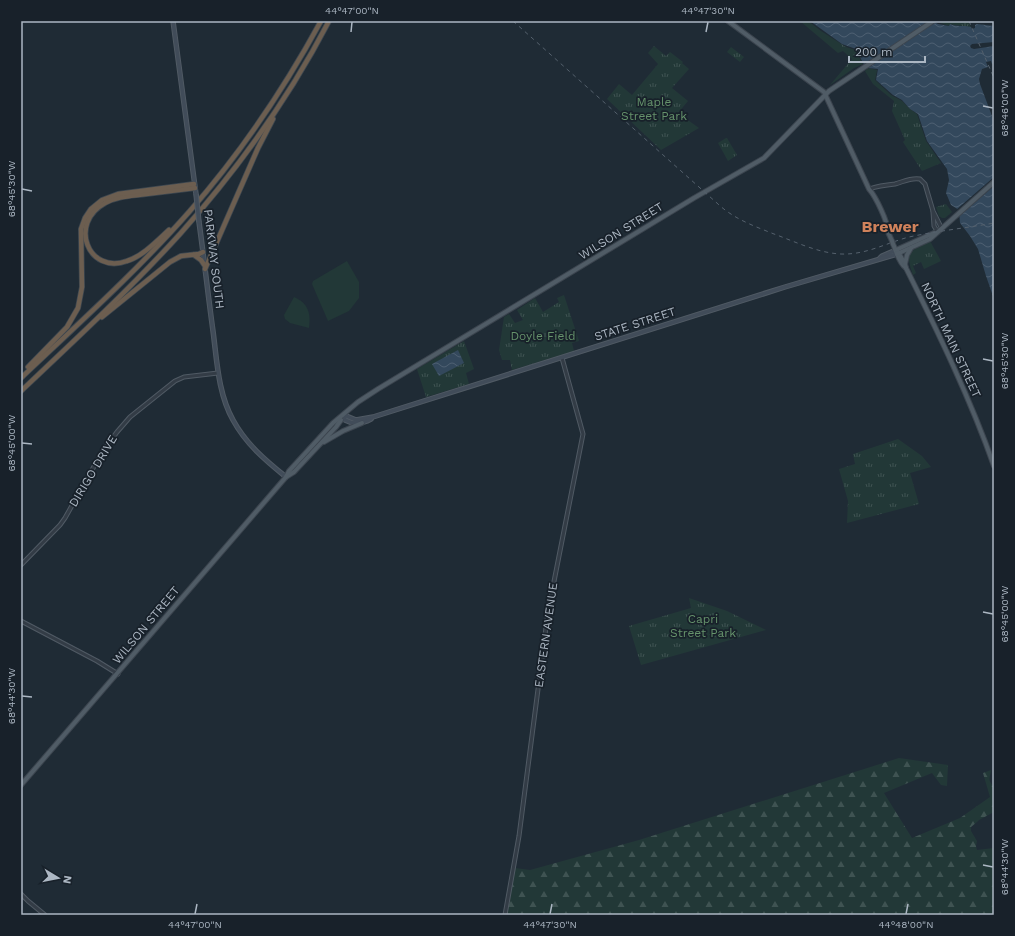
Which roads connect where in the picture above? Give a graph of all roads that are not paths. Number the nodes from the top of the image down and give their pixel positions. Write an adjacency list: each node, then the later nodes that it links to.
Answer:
1 (173, 21): 9 (main road, PARKWAY SOUTH)
2 (321, 21): 12 (highway)
3 (329, 21): 6 (highway)
4 (728, 21): 7 (main road)
5 (933, 21): 7 (main road, WILSON STREET)
6 (294, 82): 15 (highway); 22 (highway)
7 (825, 94): 10 (main road, NORTH MAIN STREET); 28 (main road, WILSON STREET)
8 (994, 182): 13 (main road, STATE STREET)
9 (195, 186): 12 (highway); 17 (main road, PARKWAY SOUTH, bridge); 25 (highway)
10 (869, 189): 11 (street); 18 (main road, NORTH MAIN STREET)
11 (933, 211): 13 (street); 14 (street)
12 (190, 212): 26 (highway)
13 (941, 227): 14 (main road, STATE STREET)
14 (937, 231): 16 (main road, STATE STREET); 18 (main road, STATE STREET)
15 (215, 246): 17 (highway); 21 (highway)
16 (911, 248): 18 (main road, STATE STREET); 20 (main road)
17 (203, 250): 19 (highway); 21 (main road, PARKWAY SOUTH)
18 (898, 252): 20 (main road, NORTH MAIN STREET); 23 (main road, STATE STREET)
19 (190, 255): 21 (highway); 22 (highway)
20 (906, 266): 32 (main road, NORTH MAIN STREET)
21 (205, 268): 24 (main road, PARKWAY SOUTH)
22 (78, 337): 27 (highway)
23 (562, 358): 29 (main road, STATE STREET); 40 (street, EASTERN AVENUE)
24 (218, 372): 33 (main road, PARKWAY SOUTH); 34 (street, DIRIGO DRIVE)
25 (21, 374)
26 (21, 378)
27 (21, 391)
28 (344, 415): 29 (main road, STATE STREET); 30 (main road); 31 (main road, WILSON STREET); 33 (main road, WILSON STREET)
29 (373, 417): 30 (main road, STATE STREET)
30 (362, 423): 31 (main road)
31 (318, 446): 33 (main road, WILSON STREET)
32 (994, 466)
33 (286, 477): 36 (main road, WILSON STREET)
34 (21, 565)
35 (21, 621): 36 (street)
36 (118, 674): 37 (main road, WILSON STREET)
37 (21, 785)
38 (21, 894): 39 (street)
39 (45, 915)
40 (505, 915)

